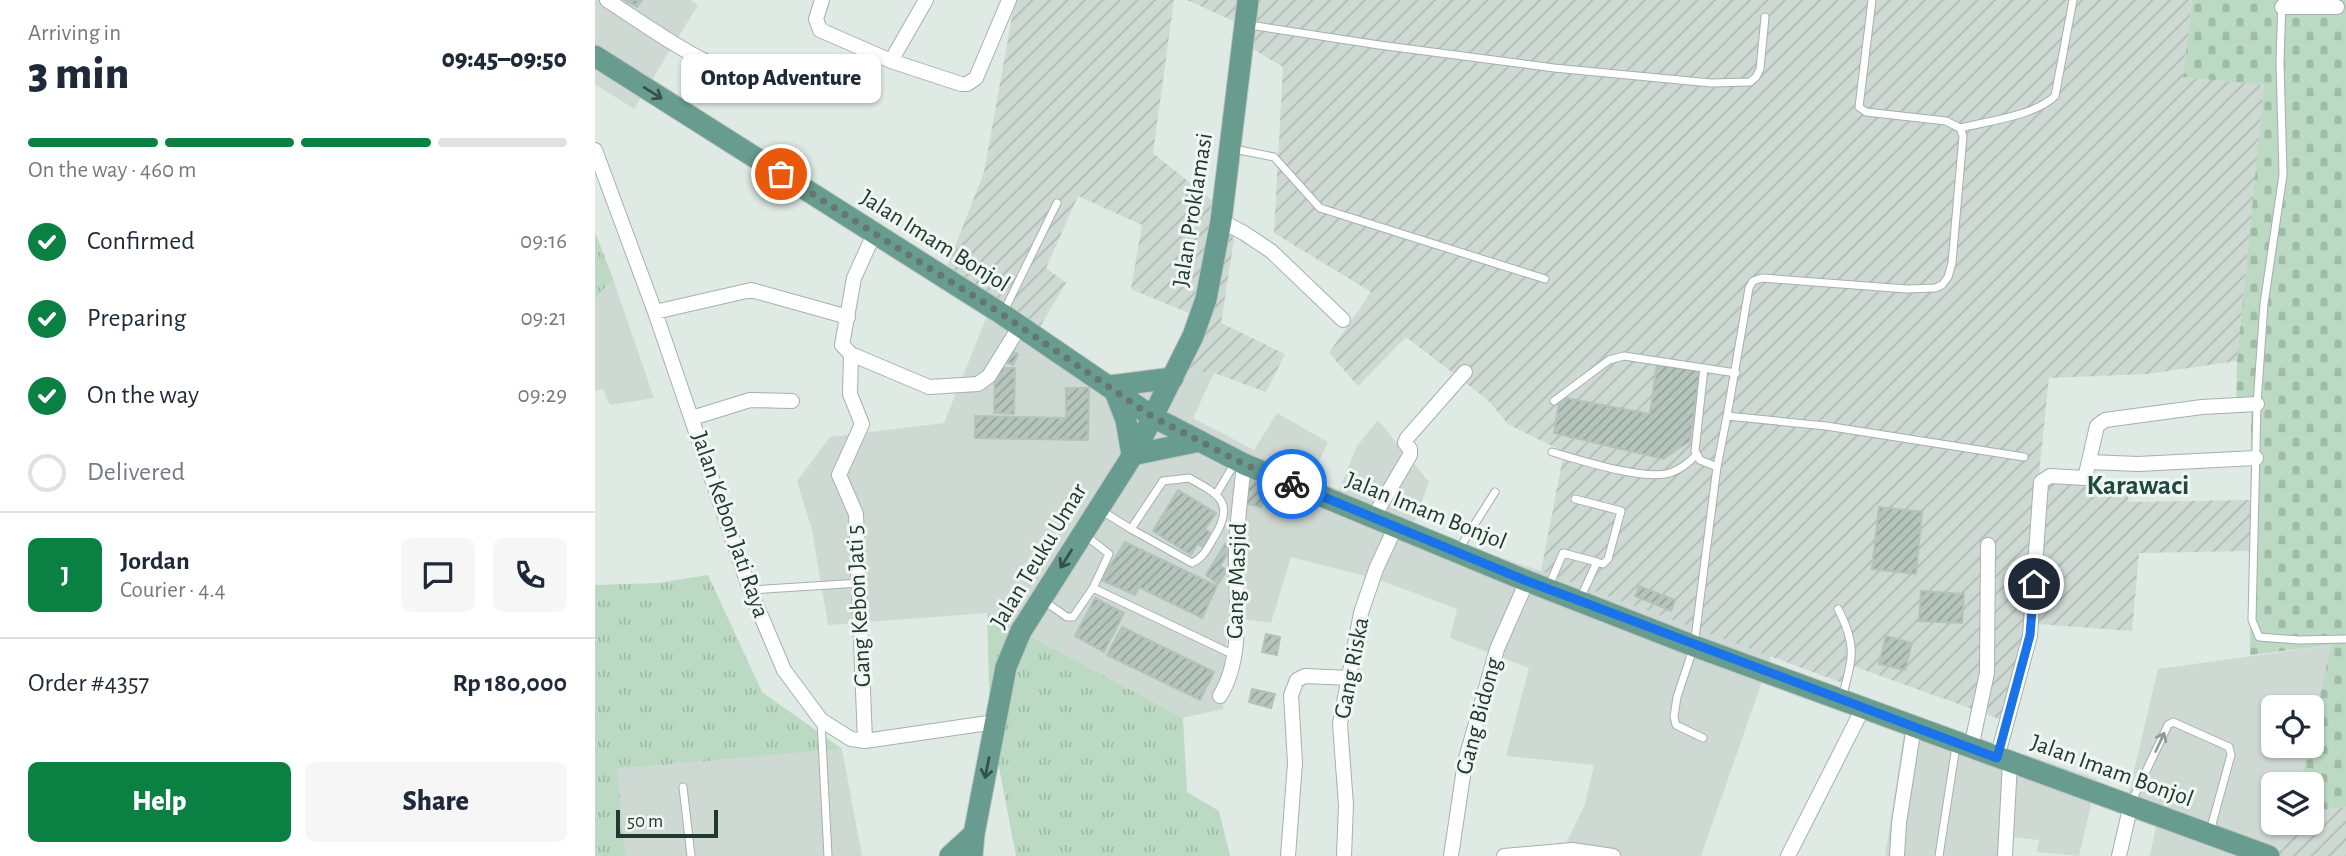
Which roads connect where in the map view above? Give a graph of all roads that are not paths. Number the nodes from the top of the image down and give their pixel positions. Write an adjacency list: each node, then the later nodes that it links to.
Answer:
1 (607, 0): 15 (street)
2 (821, 0): 14 (street)
3 (926, 0): 14 (street)
4 (1009, 0): 5 (street); 14 (street)
5 (1024, 0)
6 (1248, 0): 12 (main road, Jalan Proklamasi)
7 (1872, 0): 16 (lane)
8 (2073, 0): 16 (lane)
9 (2282, 4): 10 (street); 35 (lane)
10 (2337, 7)
11 (1765, 17): 12 (lane)
12 (1245, 24): 17 (main road, Jalan Proklamasi)
13 (595, 56): 21 (main road, Jalan Imam Bonjol, one-way to 21)
14 (891, 61)
15 (779, 82)
16 (1960, 128): 30 (lane)
17 (1230, 149): 20 (main road, Jalan Proklamasi); 22 (lane)
18 (595, 150): 23 (street, Jalan Kebon Jati Raya)
19 (1057, 204): 25 (lane)
20 (1221, 221): 26 (street); 31 (main road, Jalan Proklamasi)
21 (874, 234): 24 (street); 25 (main road, Jalan Imam Bonjol)
22 (1545, 279)
23 (655, 312): 24 (street); 38 (street, Jalan Kebon Jati Raya)
24 (848, 317): 27 (street, Gang Kebon Jati 5)
25 (1011, 320): 27 (street); 32 (main road, Jalan Imam Bonjol)
26 (1343, 320)
27 (851, 354): 60 (street, Gang Kebon Jati 5)
28 (1704, 368): 30 (lane); 34 (lane); 42 (lane)
29 (1465, 372): 52 (street)
30 (1736, 373): 36 (lane)
31 (1173, 378): 32 (main road); 37 (main road, Jalan Proklamasi)
32 (1112, 388): 37 (main road, Jalan Imam Bonjol); 41 (main road)
33 (792, 401): 38 (street)
34 (1554, 401)
35 (2257, 404): 44 (lane); 46 (street)
36 (1727, 416): 43 (lane); 47 (lane)
37 (1153, 417): 39 (main road, Jalan Imam Bonjol); 41 (main road, Jalan Teuku Umar)
38 (692, 418): 63 (street, Jalan Kebon Jati Raya)
39 (1200, 441): 41 (main road); 45 (main road, Jalan Imam Bonjol)
40 (1552, 452): 42 (lane)
41 (1132, 455): 51 (main road, Jalan Teuku Umar)
42 (1696, 455): 47 (lane)
43 (2024, 457)
44 (2256, 458): 46 (street); 67 (lane)
45 (1240, 462): 49 (lane); 52 (main road, Jalan Imam Bonjol); 69 (street, Gang Masjid)
46 (2089, 462): 80 (street)
47 (1717, 467): 68 (lane)
48 (1495, 492): 57 (lane)
49 (1217, 493): 54 (lane); 54 (lane)
50 (1575, 499): 58 (lane)
51 (1097, 508): 54 (lane); 55 (main road, Jalan Teuku Umar)
52 (1373, 518): 53 (main road, Jalan Imam Bonjol)
53 (1395, 528): 57 (main road, Jalan Imam Bonjol); 70 (street, Gang Riska)
54 (1131, 529)
55 (1082, 533): 61 (lane); 64 (main road, Jalan Teuku Umar, one-way to 64)
56 (1988, 545): 79 (street)
57 (1456, 552): 59 (main road, Jalan Imam Bonjol)
58 (1597, 562): 62 (lane); 65 (lane)
59 (1527, 581): 62 (main road, Jalan Imam Bonjol); 92 (street, Gang Bidong)
60 (860, 583): 63 (lane); 78 (street, Gang Kebon Jati 5)
61 (1093, 588): 64 (lane); 69 (lane)
62 (1548, 589): 65 (main road, Jalan Imam Bonjol)
63 (750, 590): 74 (street, Jalan Kebon Jati Raya)
64 (1041, 599): 75 (main road, Jalan Teuku Umar)
65 (1579, 601): 68 (main road, Jalan Imam Bonjol)
66 (1838, 609): 72 (lane)
67 (2346, 639)
68 (1694, 646): 72 (main road, Jalan Imam Bonjol); 77 (lane)
69 (1234, 655): 71 (street, Gang Masjid)
70 (1350, 678): 90 (street); 91 (street, Gang Riska)
71 (1220, 696)
72 (1841, 700): 73 (main road, Jalan Imam Bonjol)
73 (1863, 708): 76 (main road, Jalan Imam Bonjol); 95 (street)
74 (821, 720): 78 (street, Jalan Kebon Jati Raya); 87 (lane)
75 (996, 722): 78 (street); 83 (main road, Jalan Teuku Umar, one-way to 83)
76 (1915, 726): 79 (main road, Jalan Imam Bonjol); 96 (street)
77 (1703, 738)
78 (865, 741)
79 (1964, 745): 80 (main road, Jalan Imam Bonjol); 97 (lane)
80 (2004, 760): 82 (main road, Jalan Imam Bonjol); 98 (street)
81 (683, 787): 86 (lane)
82 (2131, 804): 84 (main road, Jalan Imam Bonjol); 84 (lane, one-way to 84); 99 (street)
83 (974, 834): 88 (main road); 89 (main road, Jalan Teuku Umar)
84 (2209, 834): 85 (main road, Jalan Imam Bonjol)
85 (2239, 851): 100 (main road, Jalan Imam Bonjol)
86 (691, 856)
87 (828, 856)
88 (950, 856)
89 (972, 856)
90 (1288, 856)
91 (1344, 856)
92 (1451, 856)
93 (1504, 856): 94 (street)
94 (1613, 856)
95 (1788, 856)
96 (1897, 856)
97 (1939, 856)
98 (2004, 856)
99 (2119, 856)
100 (2269, 856)

